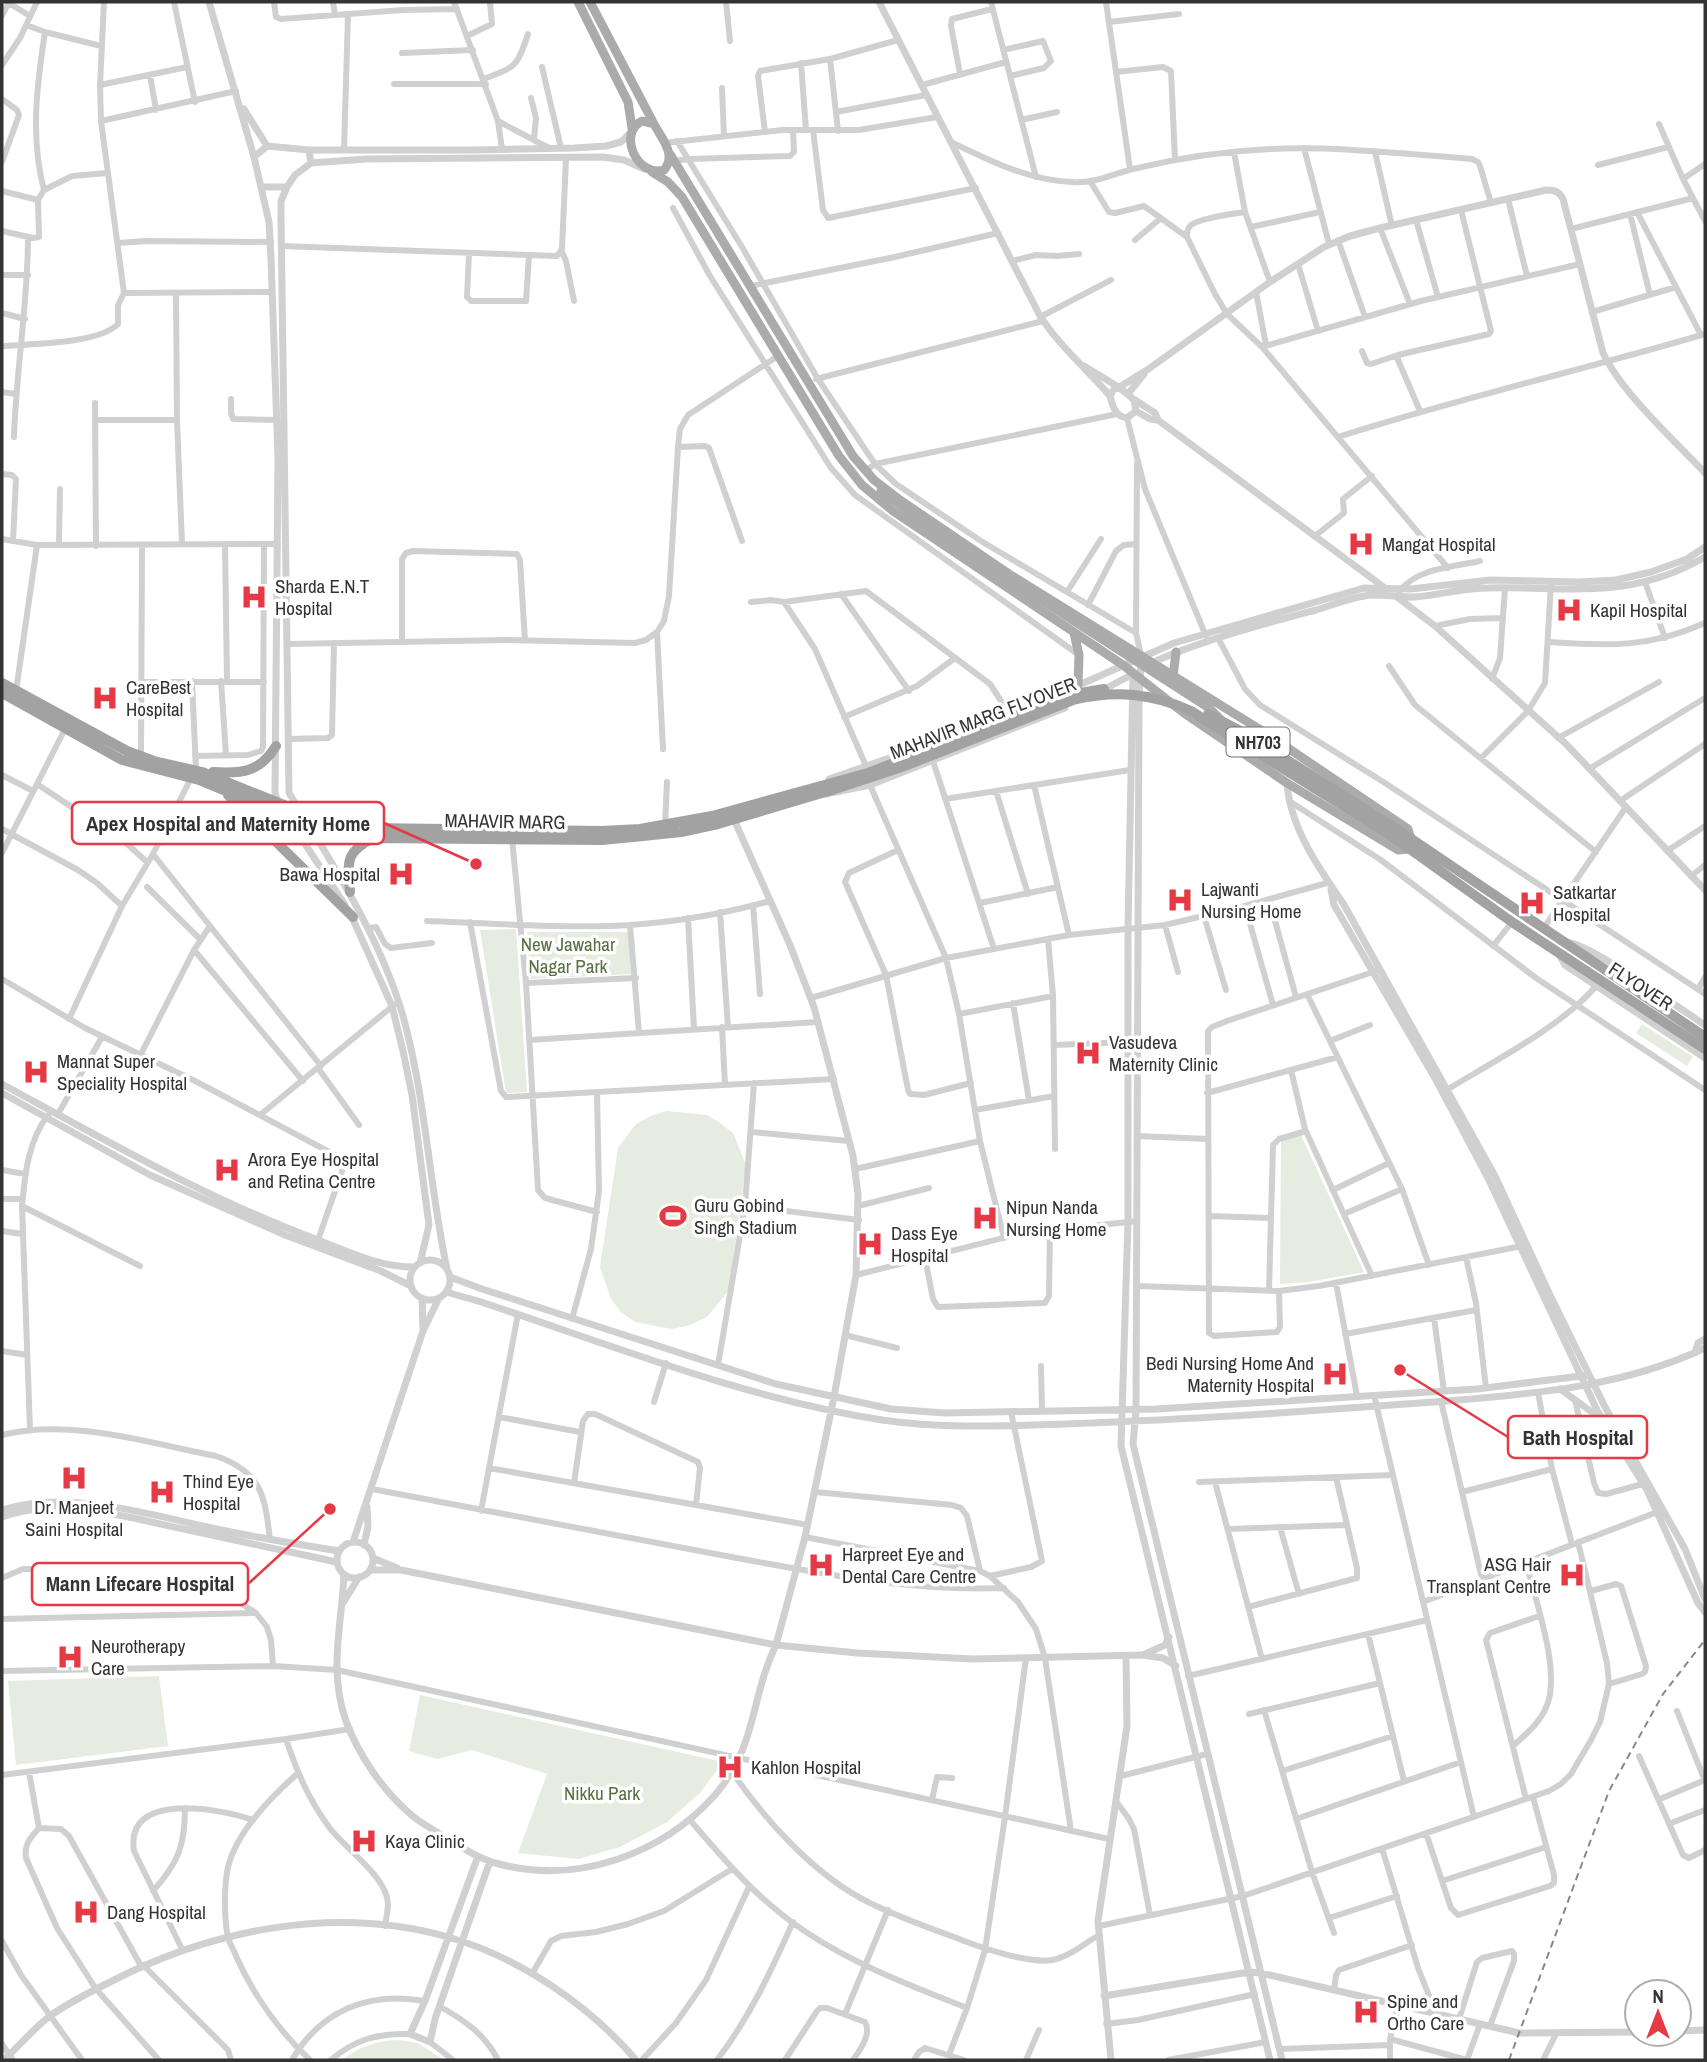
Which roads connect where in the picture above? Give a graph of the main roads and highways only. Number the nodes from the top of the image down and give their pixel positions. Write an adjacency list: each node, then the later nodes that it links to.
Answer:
1 (578, 2): 6 (main road)
2 (590, 2): 4 (main road)
3 (600, 2): 4 (main road)
4 (598, 19): 5 (main road)
5 (654, 124): 6 (main road); 7 (main road)
6 (631, 130): 8 (main road)
7 (672, 158): 8 (main road); 9 (main road)
8 (648, 170): 10 (main road)
9 (874, 480): 12 (main road); 16 (main road, bridge)
10 (1074, 633): 14 (main road); 24 (main road)
11 (1176, 652): 12 (main road)
12 (1173, 677): 24 (main road)
13 (2, 683): 18 (highway, MAHAVIR MARG / NH703)
14 (1078, 685)
15 (2, 693): 18 (highway, MAHAVIR MARG / NH703)
16 (1223, 721): 20 (highway, MAHAVIR MARG FLYOVER / NH703, bridge); 22 (highway, MAHAVIR MARG FLYOVER / NH703, bridge)
17 (276, 746): 18 (highway)
18 (196, 773): 19 (highway, MAHAVIR MARG / NH703); 21 (highway, MAHAVIR MARG / NH703)
19 (222, 789): 23 (highway, MAHAVIR MARG / NH703); 26 (highway)
20 (827, 789): 21 (highway, MAHAVIR MARG / NH703); 22 (highway, MAHAVIR MARG FLYOVER / NH703, bridge)
21 (732, 816): 23 (highway, MAHAVIR MARG / NH703)
22 (1396, 834): 24 (highway, MAHAVIR MARG FLYOVER / NH703)
23 (374, 838): 25 (highway)
24 (1410, 844): 27 (highway, FLYOVER / NH703); 27 (highway, FLYOVER / NH703)
25 (350, 892)
26 (352, 917)
27 (1572, 955): 28 (highway, FLYOVER / NH703); 29 (highway, FLYOVER / NH703)
28 (1705, 1037)
29 (1705, 1049)

